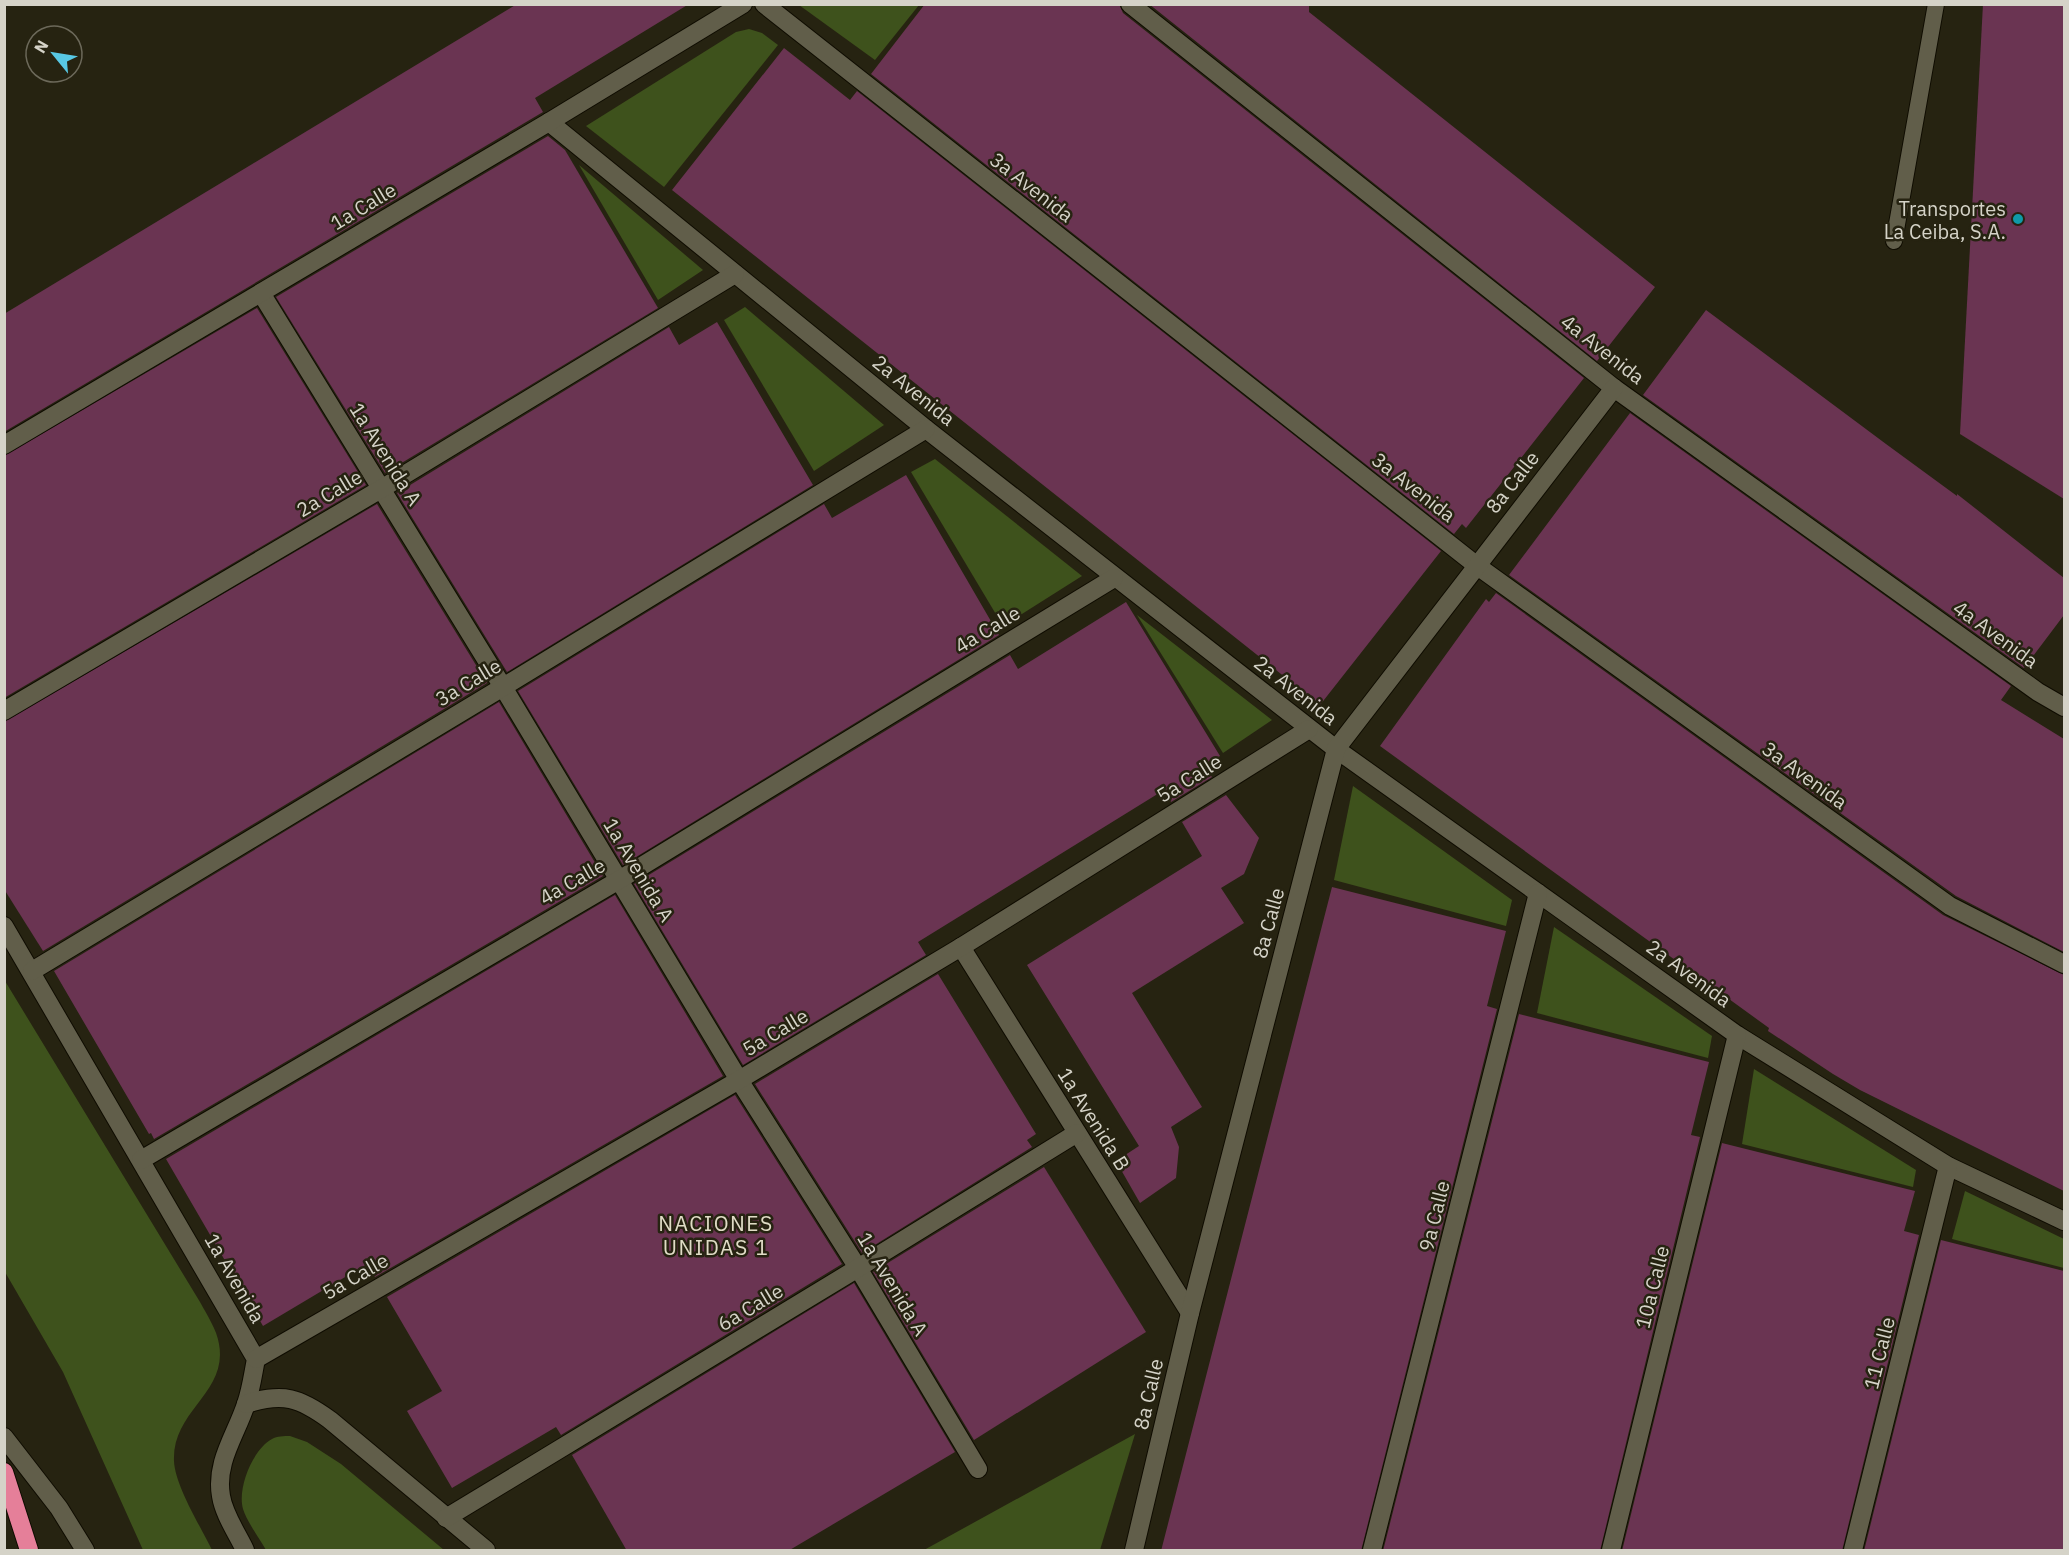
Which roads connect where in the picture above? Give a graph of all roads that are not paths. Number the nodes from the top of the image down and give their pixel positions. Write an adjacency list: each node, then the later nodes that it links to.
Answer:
1 (743, 4): 5 (street, 1a Calle)
2 (764, 4): 13 (street, 3a Avenida)
3 (1130, 4): 9 (street, 4a Avenida)
4 (1936, 4): 6 (lane)
5 (549, 122): 7 (street, 2a Avenida); 8 (street, 1a Calle)
6 (1894, 241)
7 (735, 274): 10 (street, 2a Avenida); 12 (street, 2a Calle)
8 (261, 293): 11 (street, 1a Calle); 12 (street, 1a Avenida A)
9 (1614, 388): 13 (street, 8a Calle); 16 (street, 4a Avenida)
10 (926, 429): 14 (street, 2a Avenida); 15 (street, 3a Calle)
11 (4, 445)
12 (381, 489): 15 (street, 1a Avenida A); 17 (street, 2a Calle)
13 (1476, 565): 19 (street, 8a Calle); 24 (street, 3a Avenida)
14 (1114, 578): 18 (street, 2a Avenida); 20 (street, 4a Calle)
15 (503, 687): 20 (street, 1a Avenida A); 25 (street, 3a Calle)
16 (2064, 707)
17 (4, 711)
18 (1309, 729): 19 (street, 2a Avenida); 23 (street, 5a Calle)
19 (1336, 749): 21 (street, 2a Avenida); 33 (street, 8a Calle)
20 (619, 880): 27 (street, 1a Avenida A); 29 (street, 4a Calle)
21 (1538, 893): 26 (street, 2a Avenida); 45 (street, 9a Calle)
22 (4, 926): 25 (street, 1a Avenida)
23 (961, 947): 27 (street, 5a Calle); 28 (street, 1a Avenida B)
24 (2064, 964)
25 (32, 971): 29 (street, 1a Avenida)
26 (1737, 1035): 30 (street, 2a Avenida); 46 (street, 10a Calle)
27 (739, 1080): 32 (street, 1a Avenida A); 34 (street, 5a Calle)
28 (1077, 1133): 32 (street, 6a Calle); 33 (street, 1a Avenida B)
29 (141, 1160): 34 (street, 1a Avenida)
30 (1948, 1166): 31 (street, 2a Avenida); 47 (street, 11 Calle)
31 (2064, 1221)
32 (858, 1268): 37 (street, 1a Avenida A); 39 (street, 6a Calle)
33 (1190, 1313): 44 (street, 8a Calle)
34 (256, 1359): 35 (street)
35 (246, 1404): 39 (street); 42 (street)
36 (4, 1437): 41 (street)
37 (978, 1469)
38 (4, 1472): 40 (highway)
39 (446, 1518): 43 (street)
40 (29, 1551)
41 (85, 1551)
42 (245, 1551)
43 (486, 1551)
44 (1134, 1551)
45 (1372, 1551)
46 (1611, 1551)
47 (1853, 1551)

